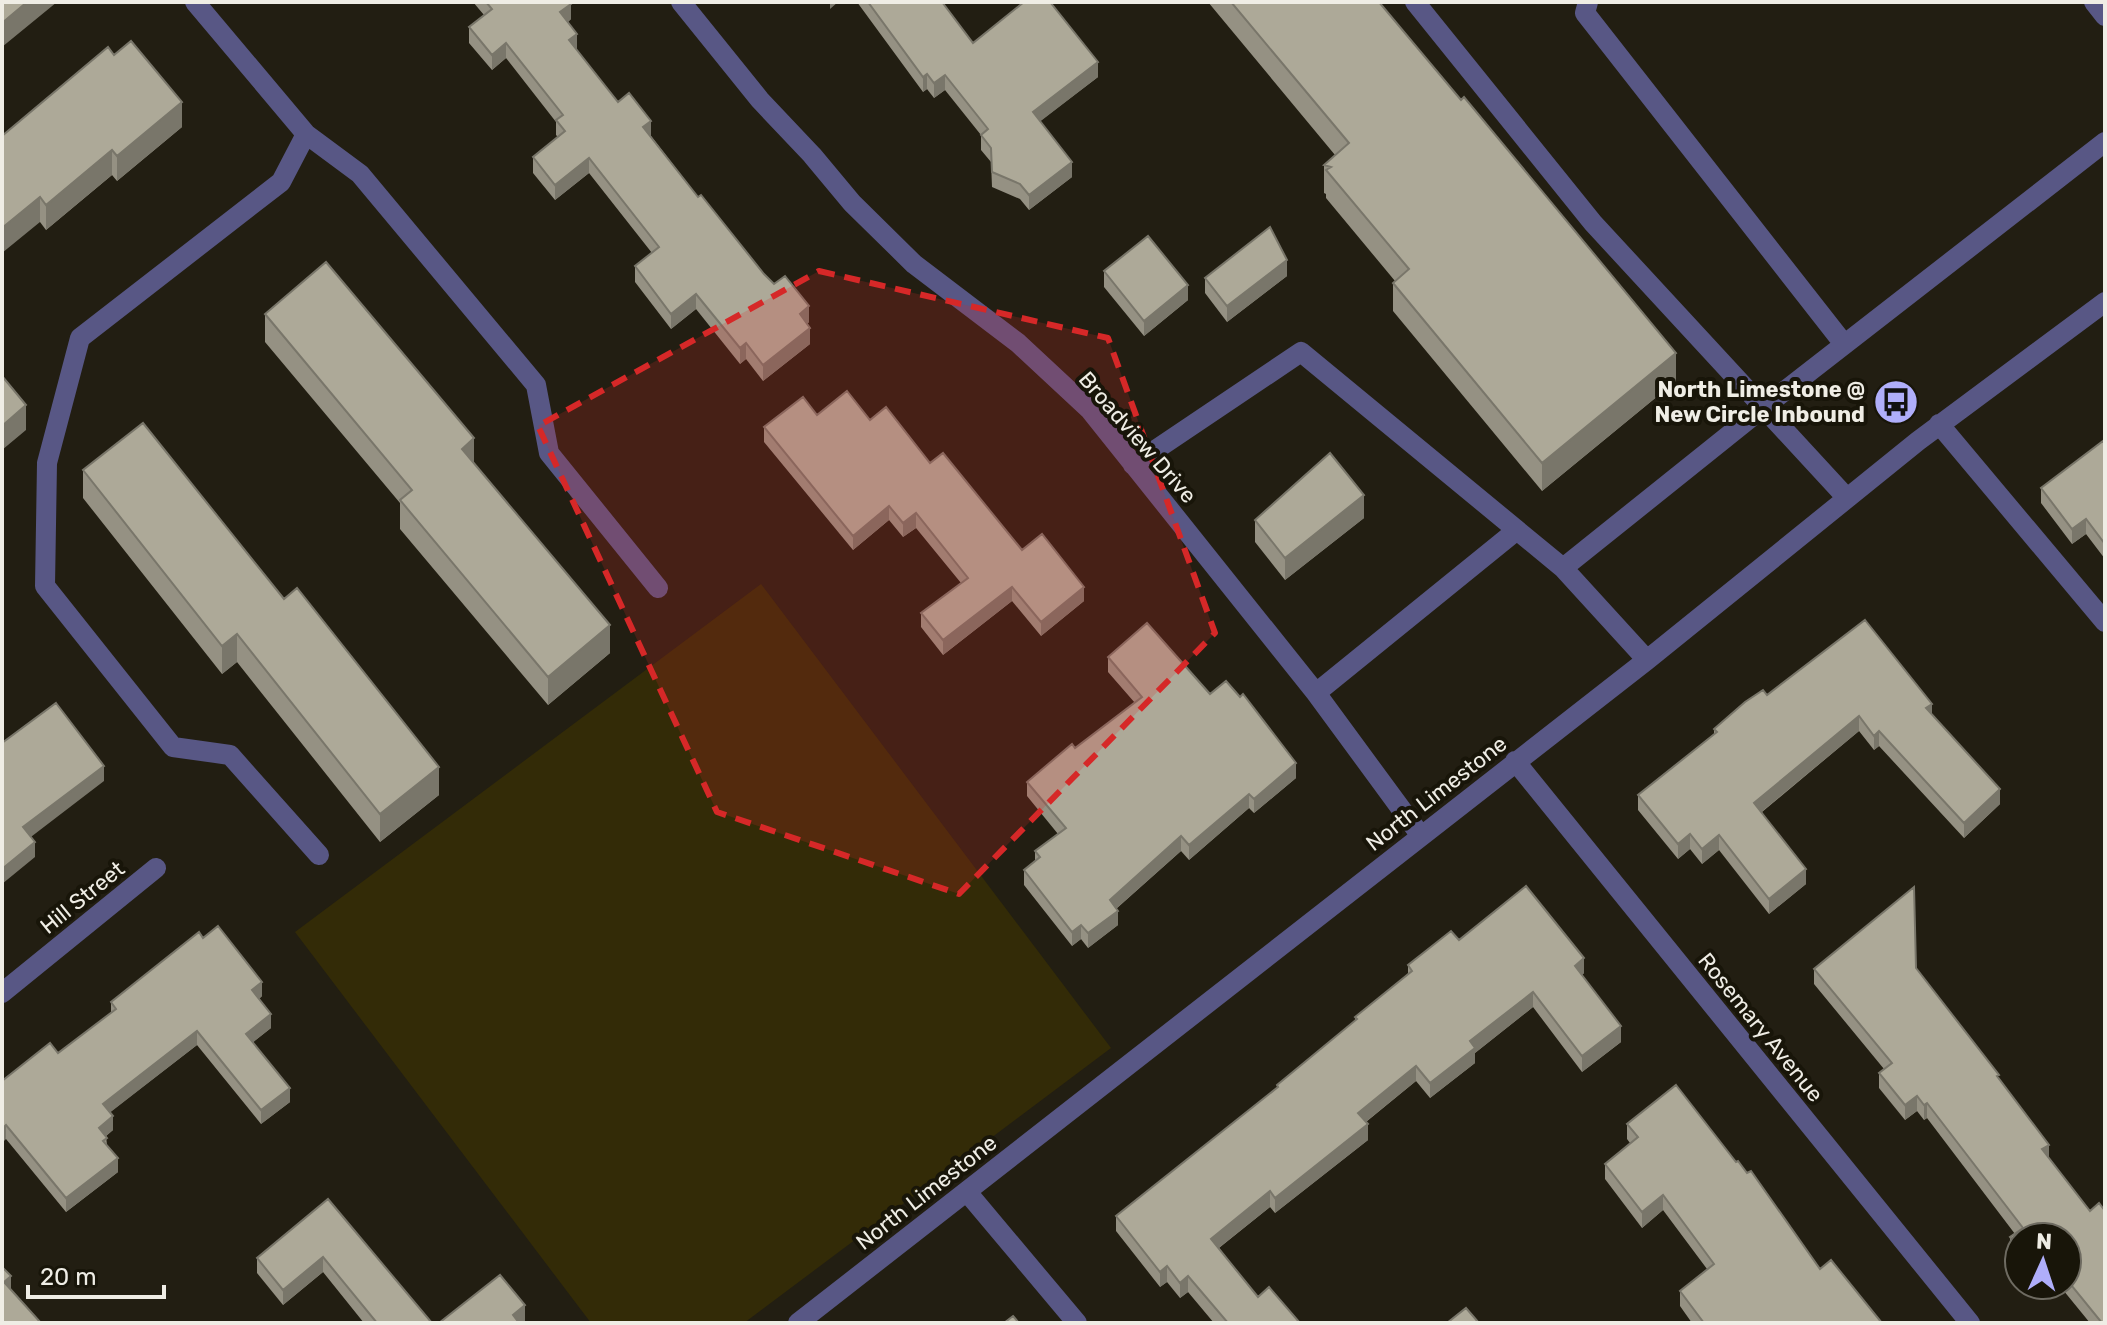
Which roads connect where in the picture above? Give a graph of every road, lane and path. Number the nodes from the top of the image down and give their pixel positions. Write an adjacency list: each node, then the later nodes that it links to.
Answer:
1 (195, 2): 7 (street)
2 (681, 2): 13 (street, Broadview Drive)
3 (1415, 2): 11 (street)
4 (1588, 2): 10 (street)
5 (2094, 2): 6 (street)
6 (2105, 16)
7 (306, 134): 17 (street); 23 (street)
8 (2105, 142): 10 (street)
9 (2105, 302): 12 (street, North Limestone)
10 (1844, 344): 11 (street)
11 (1764, 407): 14 (street); 16 (street)
12 (1939, 424): 14 (street, North Limestone); 18 (street)
13 (1133, 465): 15 (street); 20 (street, Broadview Drive)
14 (1846, 497): 19 (street, North Limestone)
15 (1517, 530): 16 (street); 20 (street)
16 (1563, 568): 19 (street)
17 (658, 588)
18 (2105, 622)
19 (1647, 660): 21 (street, North Limestone)
20 (1316, 693): 22 (street, Broadview Drive)
21 (1515, 761): 22 (street, North Limestone); 29 (street, Rosemary Avenue)
22 (1421, 836): 26 (street, North Limestone)
23 (319, 855)
24 (156, 868): 25 (street, Hill Street)
25 (2, 993)
26 (967, 1192): 27 (street, North Limestone); 28 (street)
27 (798, 1323)
28 (1077, 1323)
29 (1970, 1323)

